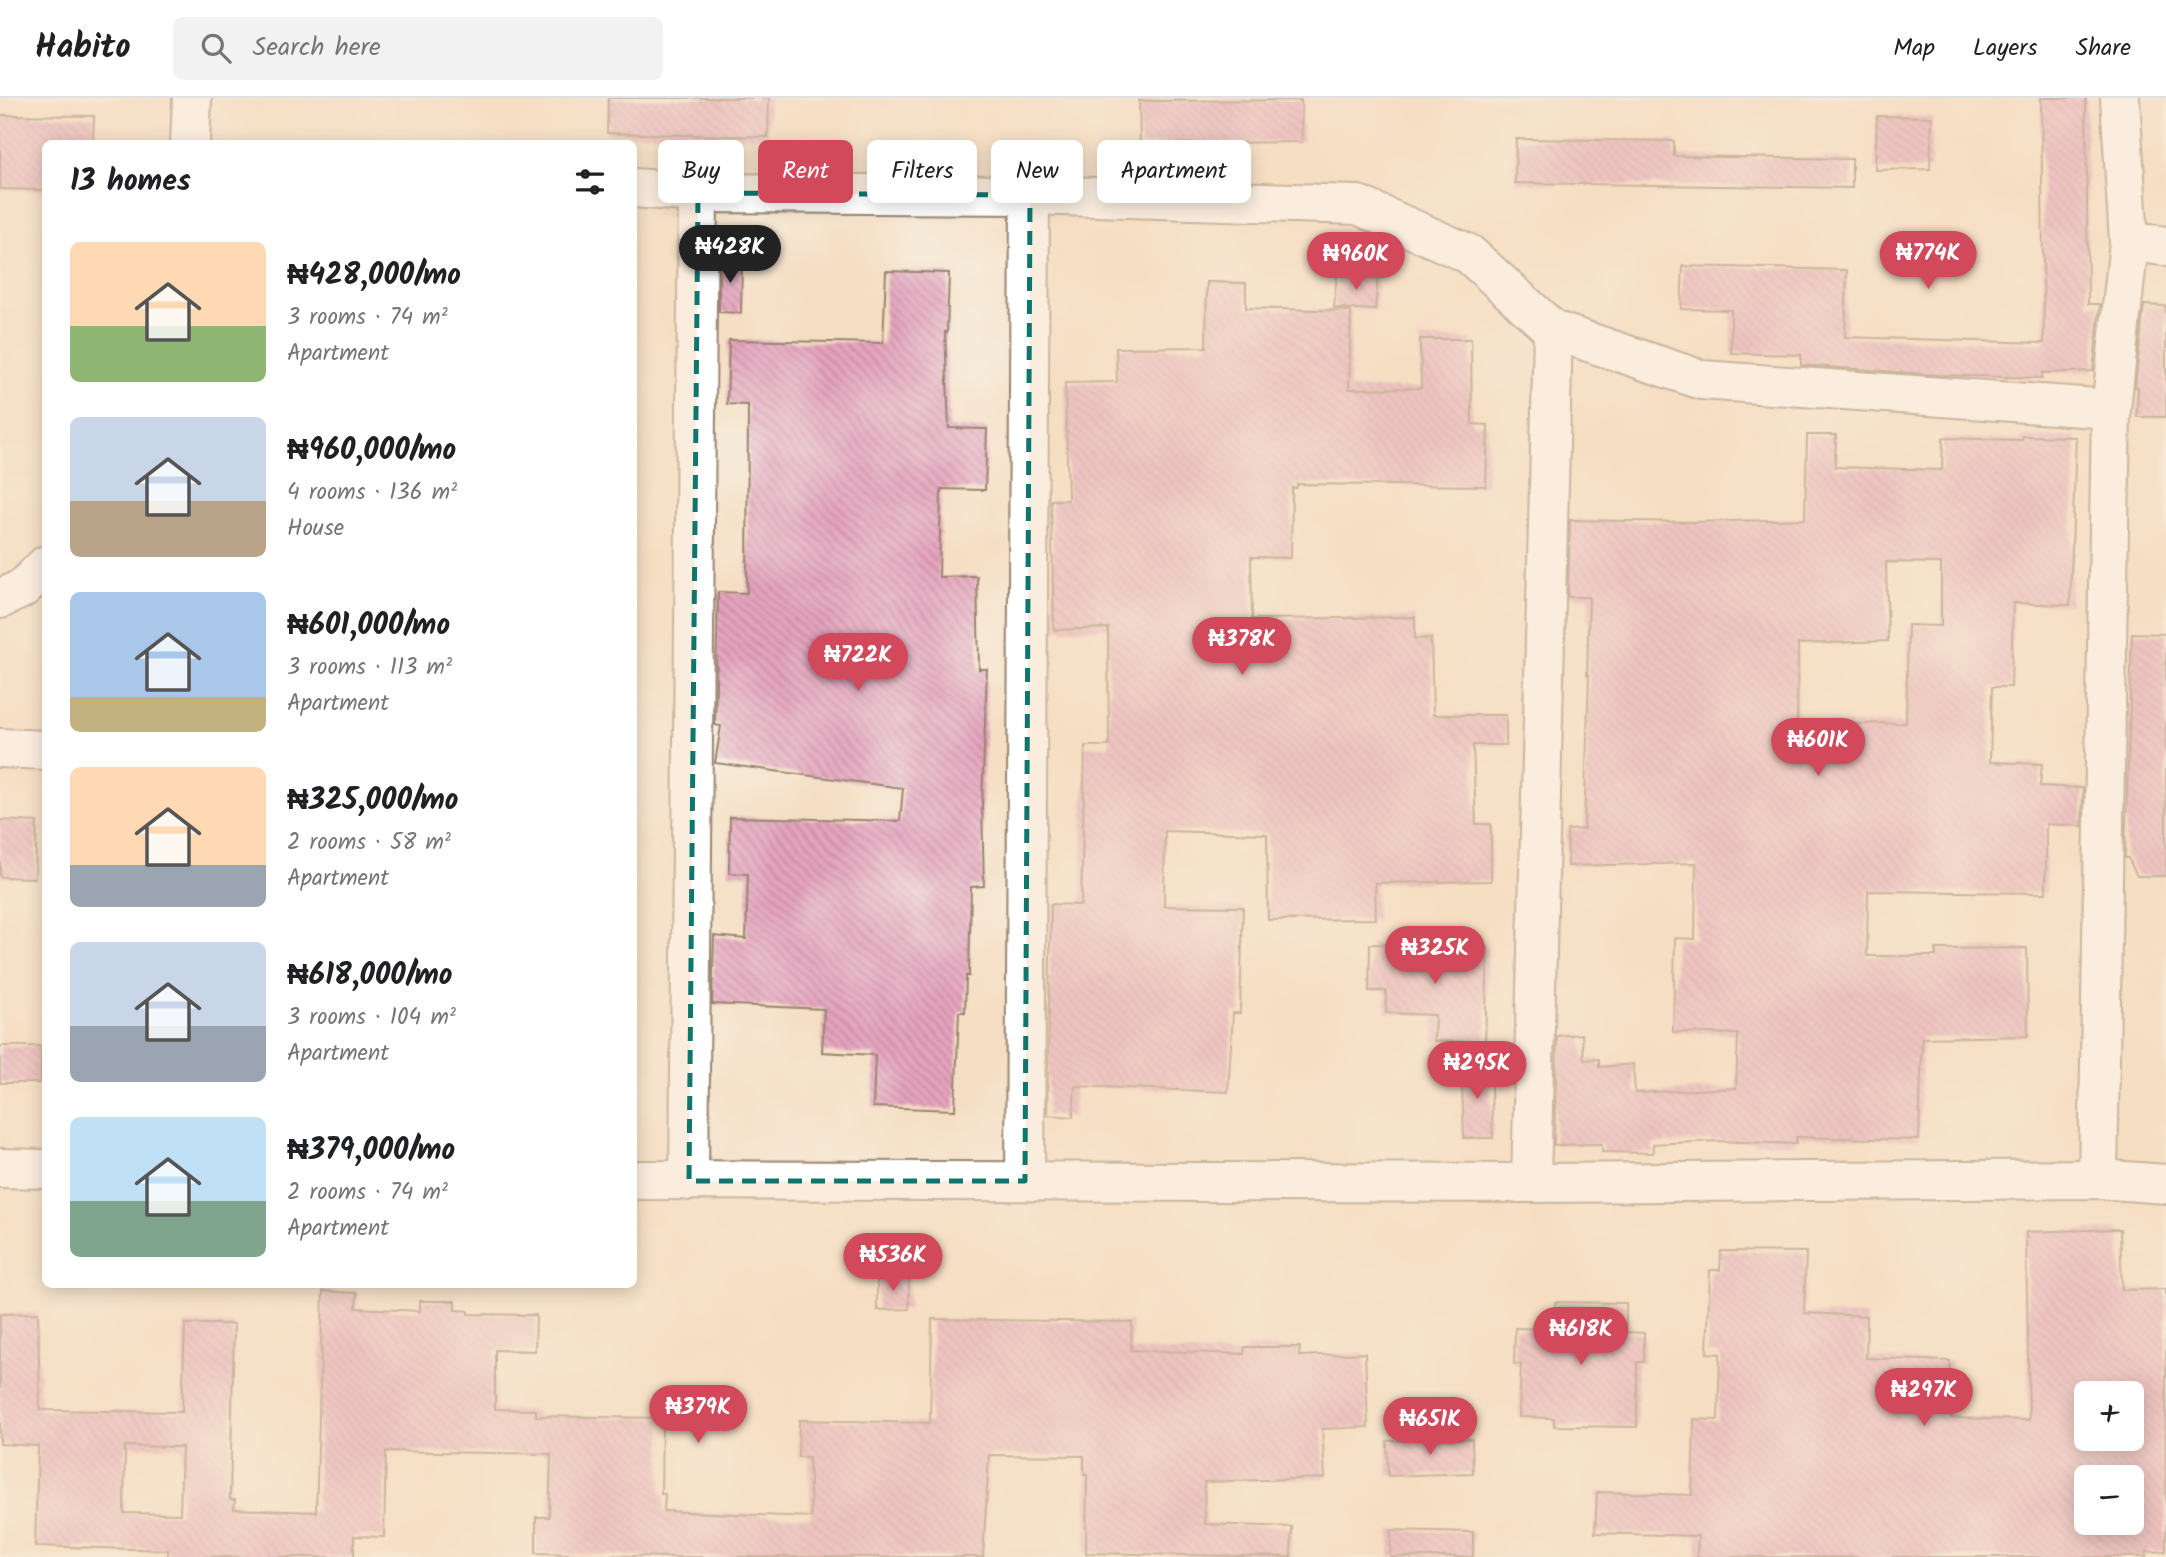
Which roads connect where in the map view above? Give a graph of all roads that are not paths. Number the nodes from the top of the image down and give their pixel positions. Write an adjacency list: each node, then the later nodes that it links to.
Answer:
1 (192, 98): 3 (street)
2 (2120, 98): 11 (street)
3 (190, 140)
4 (637, 188): 5 (street)
5 (658, 190)
6 (744, 193): 7 (street)
7 (991, 195)
8 (1083, 197): 12 (street)
9 (698, 203): 22 (street)
10 (1030, 203): 23 (street)
11 (2148, 244): 13 (street)
12 (1553, 330): 13 (street); 24 (street)
13 (2111, 409): 20 (street)
14 (42, 569): 15 (street)
15 (0, 599)
16 (0, 748): 17 (street)
17 (42, 750)
18 (0, 1168): 19 (street)
19 (42, 1169)
20 (2098, 1179): 24 (street); 25 (street)
21 (637, 1180): 22 (street)
22 (689, 1181): 23 (street)
23 (1025, 1181): 24 (street)
24 (1531, 1182)
25 (2166, 1184)

